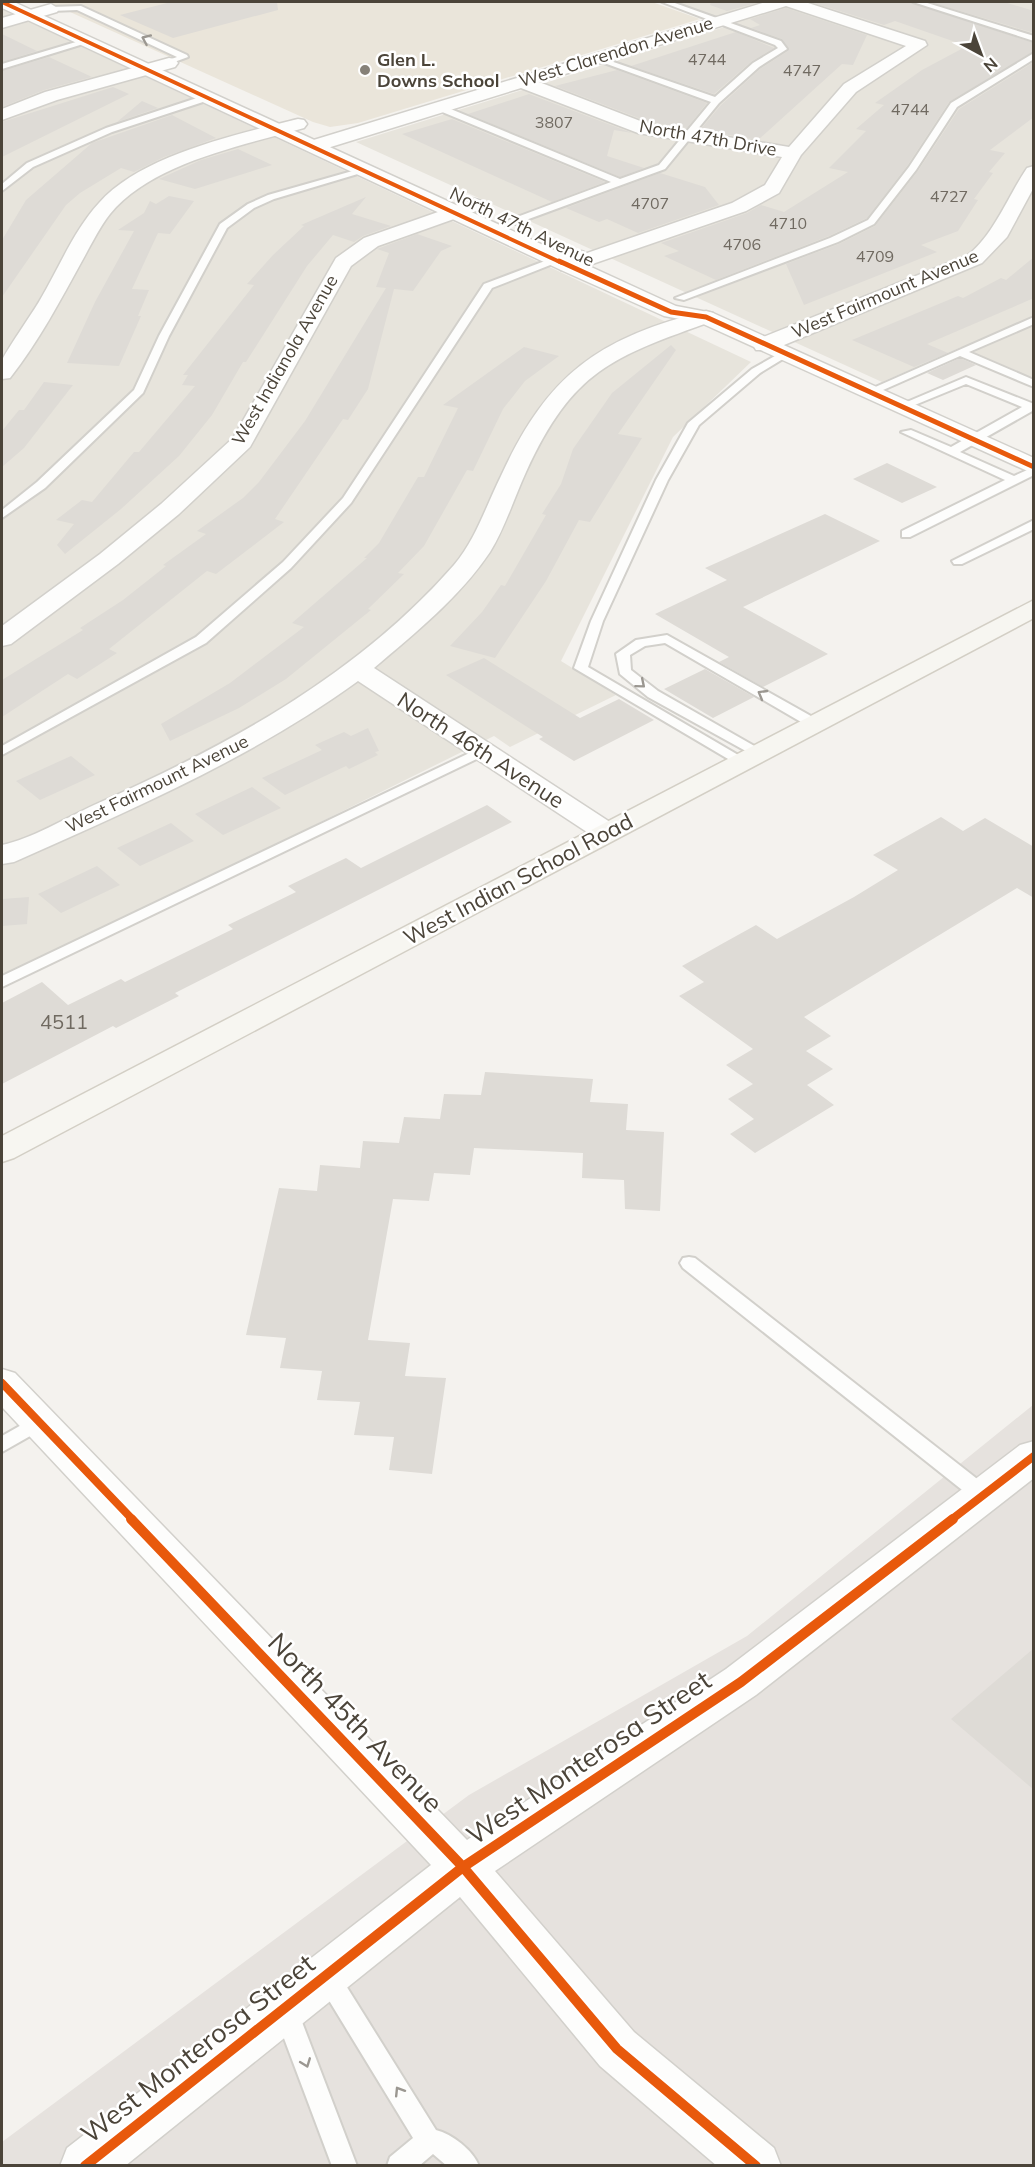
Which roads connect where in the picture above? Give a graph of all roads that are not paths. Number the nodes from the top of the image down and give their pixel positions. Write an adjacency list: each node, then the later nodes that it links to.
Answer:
1 (2, 2): 6 (street, North 47th Avenue)
2 (666, 2): 7 (lane)
3 (781, 2): 7 (street, West Clarendon Avenue)
4 (791, 2): 25 (street)
5 (917, 2): 9 (lane)
6 (38, 8): 8 (street); 10 (street, North 47th Avenue); 13 (street, North 47th Avenue, one-way to 6)
7 (717, 21): 12 (street, West Clarendon Avenue); 18 (lane)
8 (2, 23)
9 (1034, 39)
10 (89, 41): 14 (lane); 15 (street, North 47th Avenue)
11 (1034, 55): 35 (lane)
12 (599, 58): 16 (street, West Clarendon Avenue); 18 (lane)
13 (169, 63): 15 (street); 21 (street, North 47th Avenue)
14 (2, 67)
15 (148, 69): 17 (street, North 47th Avenue); 20 (street)
16 (522, 82): 19 (street, West Clarendon Avenue); 22 (street, North 47th Drive)
17 (209, 97): 21 (street, North 47th Avenue); 29 (lane)
18 (716, 101): 22 (lane)
19 (438, 107): 23 (street, West Clarendon Avenue); 28 (lane)
20 (2, 115)
21 (289, 127): 23 (street, North 47th Avenue); 24 (street, North 47th Avenue); 41 (street)
22 (687, 138): 25 (street, North 47th Drive); 28 (lane)
23 (334, 140): 24 (street, West Clarendon Avenue); 30 (street, North 47th Avenue)
24 (314, 146): 26 (street, North 47th Avenue)
25 (794, 153): 34 (street)
26 (366, 170): 30 (street, North 47th Avenue); 50 (lane)
27 (1034, 172): 31 (street, West Fairmount Avenue)
28 (621, 183): 33 (lane)
29 (2, 188)
30 (465, 208): 33 (street, North 47th Avenue); 34 (street, North 47th Avenue); 55 (street, West Indianola Avenue)
31 (1011, 209): 32 (street); 38 (street, West Fairmount Avenue)
32 (1034, 212)
33 (512, 222): 34 (street, North 47th Avenue)
34 (573, 259): 35 (street, North 47th Avenue); 36 (street, North 47th Avenue); 58 (lane)
35 (680, 298): 36 (street, North 47th Avenue)
36 (706, 317): 38 (street, North 47th Avenue); 56 (street, West Fairmount Avenue)
37 (1034, 320): 39 (lane)
38 (764, 345): 40 (street, North 47th Avenue)
39 (961, 353): 42 (lane); 43 (lane)
40 (786, 354): 43 (street, North 47th Avenue); 60 (lane)
41 (2, 374)
42 (1034, 384)
43 (870, 392): 44 (street, North 47th Avenue)
44 (902, 407): 46 (street, North 47th Avenue); 46 (lane)
45 (907, 432): 47 (lane)
46 (972, 439): 47 (lane); 48 (street, North 47th Avenue)
47 (951, 452): 49 (lane)
48 (1034, 469): 49 (lane)
49 (1014, 480): 52 (lane)
50 (2, 515)
51 (1034, 525): 53 (lane)
52 (906, 534)
53 (958, 561)
54 (1034, 608): 57 (main road, West Indian School Road)
55 (2, 638)
56 (357, 669): 59 (street, North 46th Avenue); 62 (street, West Fairmount Avenue)
57 (813, 723): 60 (main road, West Indian School Road); 60 (lane, one-way to 60)
58 (2, 751)
59 (482, 751): 61 (street, North 46th Avenue); 63 (lane)
60 (749, 757): 61 (main road, West Indian School Road)
61 (606, 832): 64 (main road, West Indian School Road)
62 (3, 855)
63 (2, 982)
64 (2, 1150)
65 (689, 1263): 70 (lane)
66 (2, 1383): 67 (street, North 45th Avenue)
67 (39, 1422): 68 (lane); 71 (street, North 45th Avenue)
68 (2, 1445)
69 (1034, 1456): 70 (street, West Monterosa Street)
70 (983, 1495): 71 (street, West Monterosa Street)
71 (463, 1867): 72 (street, West Monterosa Street); 79 (street, North 45th Avenue)
72 (326, 1975): 73 (street, West Monterosa Street); 74 (lane, one-way to 72)
73 (285, 2008): 75 (street, West Monterosa Street); 76 (lane, one-way to 76)
74 (429, 2141): 77 (lane); 78 (lane)
75 (85, 2166)
76 (345, 2166)
77 (399, 2166)
78 (467, 2166)
79 (756, 2166)

